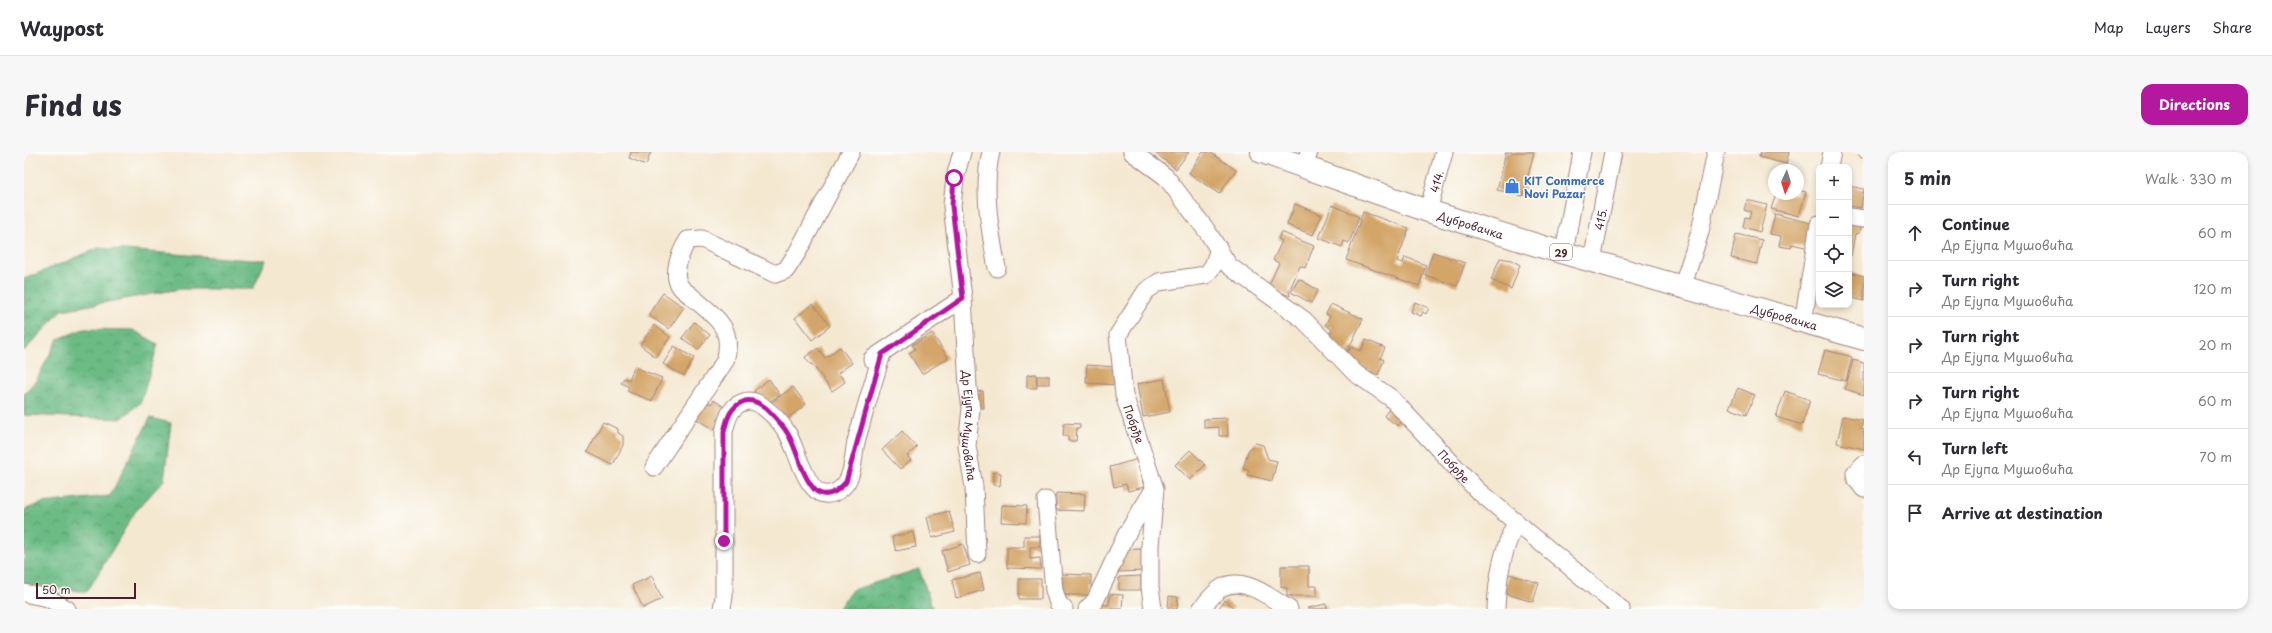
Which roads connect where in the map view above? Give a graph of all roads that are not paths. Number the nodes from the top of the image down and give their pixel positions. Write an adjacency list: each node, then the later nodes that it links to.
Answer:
1 (851, 152): 26 (street)
2 (962, 152): 22 (street, Др Ејупа Мушовића)
3 (991, 152): 20 (street)
4 (1132, 152): 17 (street, Побрђе)
5 (1262, 152): 11 (main road, Дубровачка / 29)
6 (1444, 152): 13 (street, 414.)
7 (1582, 152): 18 (street)
8 (1613, 152): 19 (street, 415.)
9 (1716, 152): 21 (street)
10 (1832, 152): 12 (street)
11 (1306, 159): 13 (main road, Дубровачка / 29)
12 (1830, 164)
13 (1428, 211): 18 (main road, Дубровачка / 29)
14 (1852, 217): 15 (street)
15 (1864, 219)
16 (1817, 236): 23 (street)
17 (1218, 249): 27 (street, Побрђе); 30 (street, Побрђе)
18 (1564, 253): 19 (main road, Дубровачка / 29)
19 (1592, 261): 21 (main road, Дубровачка / 29)
20 (998, 268)
21 (1682, 288): 23 (main road, Дубровачка / 29)
22 (963, 298): 31 (street, Др Ејупа Мушовића); 35 (street)
23 (1803, 322): 24 (main road, Дубровачка / 29)
24 (1864, 339)
25 (1861, 466): 28 (street)
26 (654, 467)
27 (1155, 489): 37 (street); 38 (street, Побрђе)
28 (1864, 489)
29 (1046, 500): 36 (street)
30 (1516, 522): 33 (street, Побрђе); 41 (street)
31 (977, 554)
32 (24, 593): 34 (street)
33 (1618, 608)
34 (67, 609)
35 (722, 609)
36 (1064, 609)
37 (1087, 609)
38 (1152, 609)
39 (1201, 609): 40 (street)
40 (1289, 609)
41 (1496, 609)

